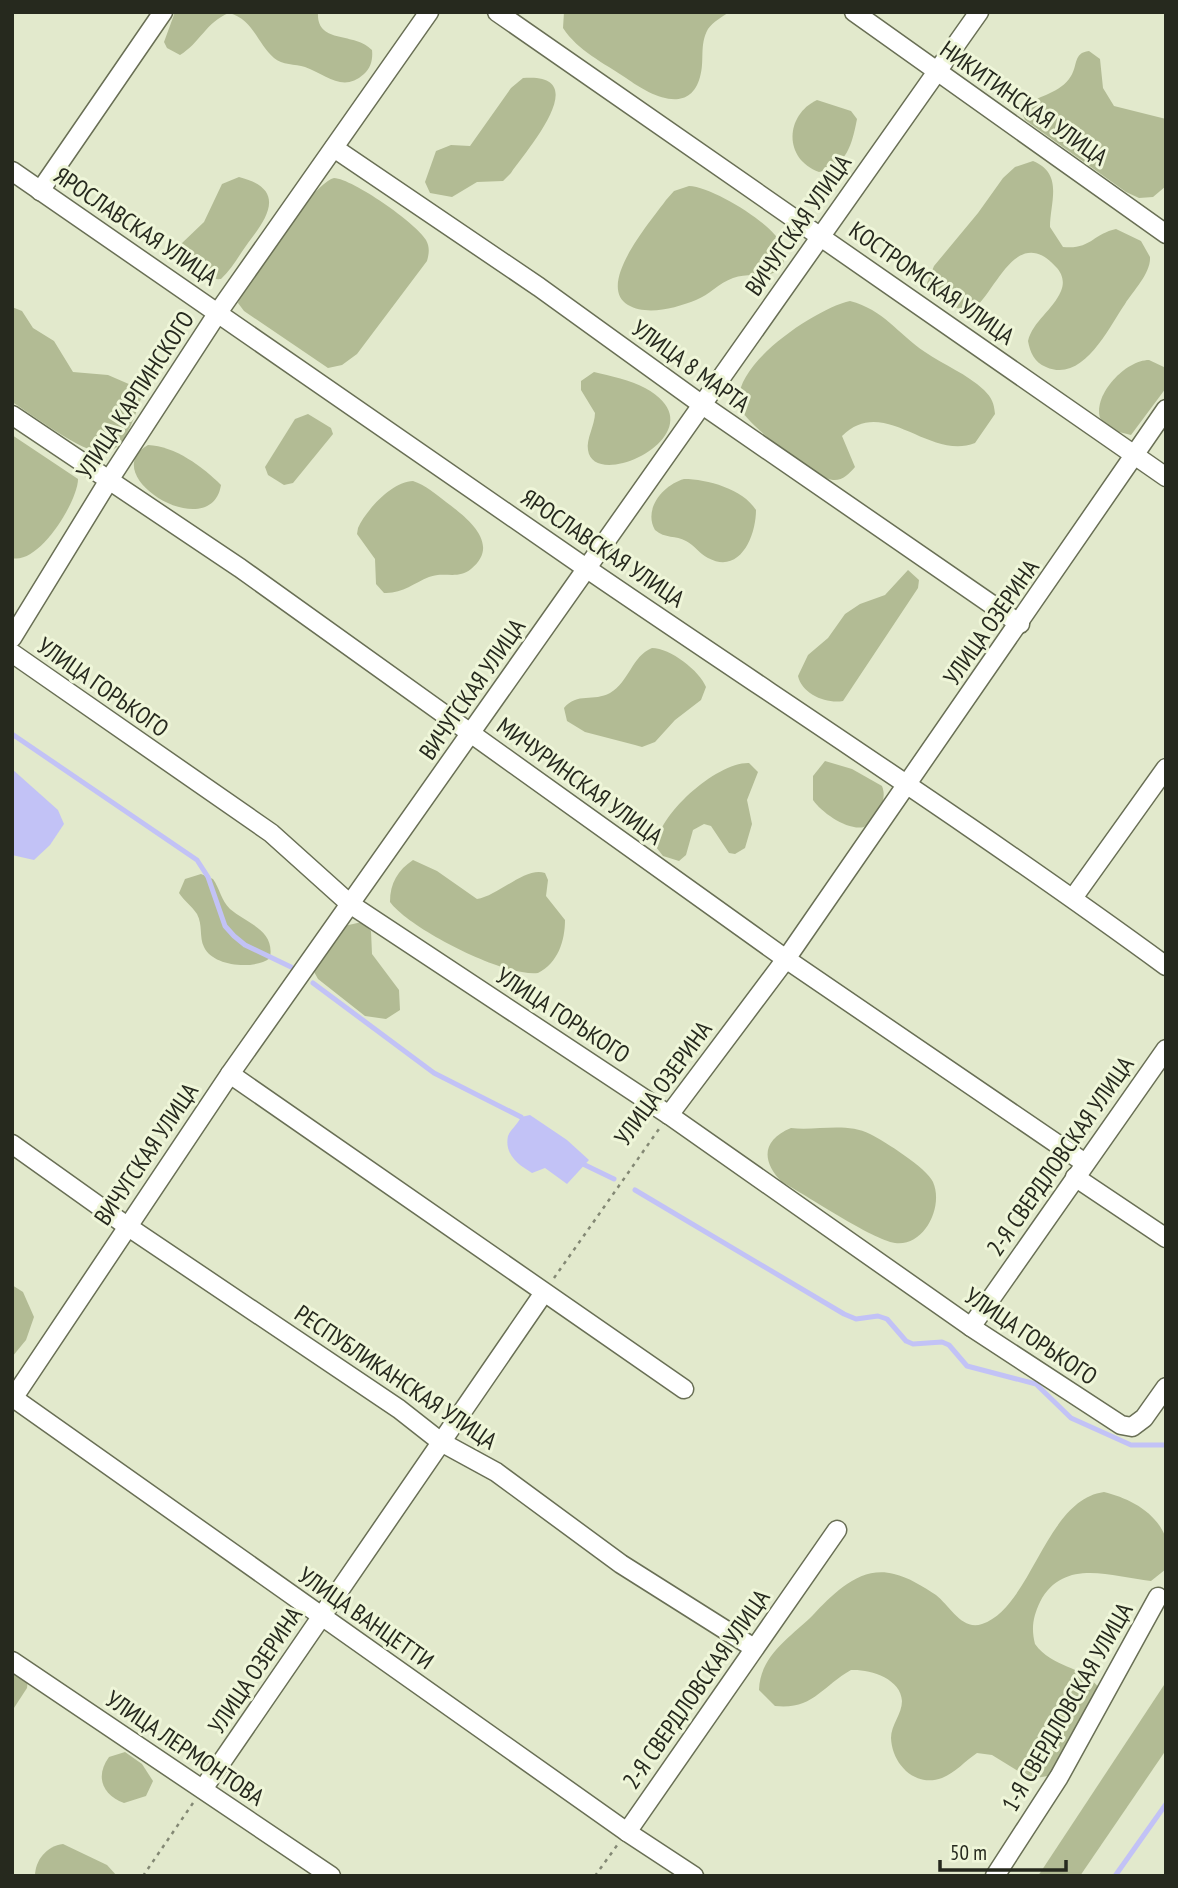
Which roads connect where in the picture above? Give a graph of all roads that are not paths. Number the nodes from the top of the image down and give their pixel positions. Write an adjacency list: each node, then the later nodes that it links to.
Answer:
1 (163, 12): 9 (street)
2 (429, 12): 7 (street, УЛИЦА КАРПИНСКОГО)
3 (497, 12): 11 (street, КОСТРОМСКАЯ УЛИЦА)
4 (854, 12): 6 (street, НИКИТИНСКАЯ УЛИЦА)
5 (979, 12): 6 (street, ВИЧУГСКАЯ УЛИЦА)
6 (936, 71): 10 (street, НИКИТИНСКАЯ УЛИЦА); 11 (street, ВИЧУГСКАЯ УЛИЦА)
7 (334, 148): 12 (street, УЛИЦА КАРПИНСКОГО); 13 (street, УЛИЦА 8 МАРТА)
8 (12, 171): 9 (street, ЯРОСЛАВСКАЯ УЛИЦА)
9 (40, 191): 12 (street, ЯРОСЛАВСКАЯ УЛИЦА)
10 (1166, 234)
11 (821, 236): 13 (street, ВИЧУГСКАЯ УЛИЦА); 16 (street, КОСТРОМСКАЯ УЛИЦА)
12 (219, 311): 18 (street, УЛИЦА КАРПИНСКОГО); 19 (street, ЯРОСЛАВСКАЯ УЛИЦА)
13 (701, 404): 19 (street, ВИЧУГСКАЯ УЛИЦА); 20 (street, УЛИЦА 8 МАРТА)
14 (1166, 409): 16 (street, УЛИЦА ОЗЕРИНА)
15 (12, 415): 18 (street, МИЧУРИНСКАЯ УЛИЦА)
16 (1137, 455): 17 (street, КОСТРОМСКАЯ УЛИЦА); 20 (street, УЛИЦА ОЗЕРИНА)
17 (1166, 477)
18 (109, 480): 21 (street, УЛИЦА КАРПИНСКОГО); 23 (street, МИЧУРИНСКАЯ УЛИЦА)
19 (586, 568): 23 (street, ВИЧУГСКАЯ УЛИЦА); 25 (street, ЯРОСЛАВСКАЯ УЛИЦА)
20 (1020, 624): 25 (street, УЛИЦА ОЗЕРИНА)
21 (12, 638)
22 (12, 653): 27 (street, УЛИЦА ГОРЬКОГО)
23 (471, 733): 27 (street, ВИЧУГСКАЯ УЛИЦА); 28 (street, МИЧУРИНСКАЯ УЛИЦА)
24 (1166, 768): 26 (street)
25 (908, 783): 26 (street, ЯРОСЛАВСКАЯ УЛИЦА); 28 (street, УЛИЦА ОЗЕРИНА)
26 (1073, 898): 29 (street, ЯРОСЛАВСКАЯ УЛИЦА)
27 (350, 904): 31 (street, ВИЧУГСКАЯ УЛИЦА); 32 (street, УЛИЦА ГОРЬКОГО)
28 (786, 959): 32 (street, УЛИЦА ОЗЕРИНА); 34 (street, МИЧУРИНСКАЯ УЛИЦА)
29 (1166, 966)
30 (1166, 1049): 34 (street, 2-Я СВЕРДЛОВСКАЯ УЛИЦА)
31 (230, 1074): 35 (street, ВИЧУГСКАЯ УЛИЦА); 37 (street)
32 (669, 1115): 38 (street, УЛИЦА ГОРЬКОГО)
33 (12, 1144): 35 (street, РЕСПУБЛИКАНСКАЯ УЛИЦА)
34 (1080, 1170): 36 (street, МИЧУРИНСКАЯ УЛИЦА); 38 (street, 2-Я СВЕРДЛОВСКАЯ УЛИЦА)
35 (127, 1226): 41 (street, ВИЧУГСКАЯ УЛИЦА); 42 (street, РЕСПУБЛИКАНСКАЯ УЛИЦА)
36 (1166, 1238)
37 (543, 1294): 40 (street); 42 (street, УЛИЦА ОЗЕРИНА)
38 (971, 1327): 39 (street, УЛИЦА ГОРЬКОГО)
39 (1166, 1387)
40 (684, 1389)
41 (13, 1398): 45 (street, УЛИЦА ВАНЦЕТТИ)
42 (441, 1442): 45 (street, УЛИЦА ОЗЕРИНА); 46 (street, РЕСПУБЛИКАНСКАЯ УЛИЦА)
43 (837, 1530): 46 (street, 2-Я СВЕРДЛОВСКАЯ УЛИЦА)
44 (1158, 1597): 52 (street, 1-Я СВЕРДЛОВСКАЯ УЛИЦА)
45 (321, 1616): 48 (street, УЛИЦА ОЗЕРИНА); 49 (street, УЛИЦА ВАНЦЕТТИ)
46 (754, 1648): 49 (street, 2-Я СВЕРДЛОВСКАЯ УЛИЦА)
47 (12, 1661): 48 (street, УЛИЦА ЛЕРМОНТОВА)
48 (203, 1789): 50 (street, УЛИЦА ЛЕРМОНТОВА)
49 (626, 1832): 51 (street, УЛИЦА ВАНЦЕТТИ)
50 (331, 1876)
51 (694, 1876)
52 (995, 1876)

